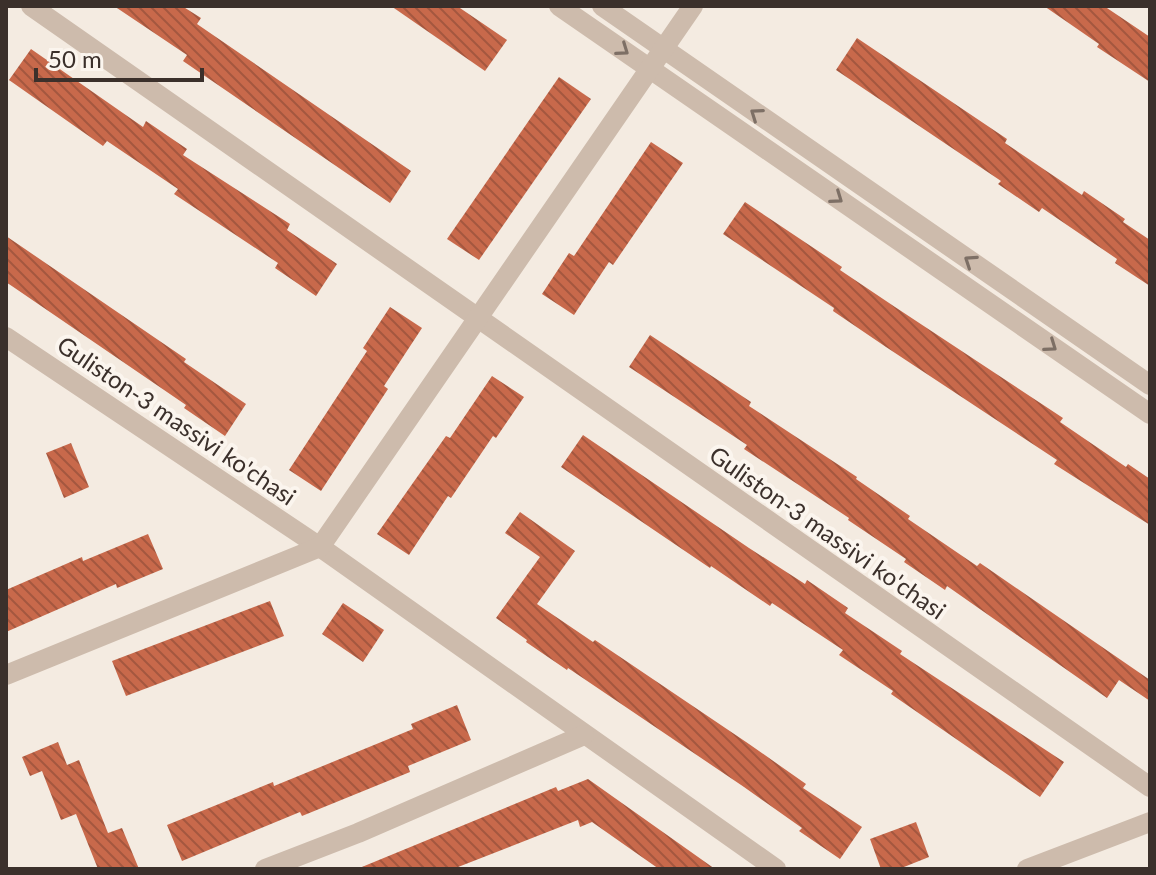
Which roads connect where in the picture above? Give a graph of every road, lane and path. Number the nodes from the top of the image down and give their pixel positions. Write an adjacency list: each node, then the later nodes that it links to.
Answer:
1 (31, 6): 7 (street, Guliston-3 massivi ko'chasi)
2 (559, 6): 6 (street, one-way to 6)
3 (602, 6): 5 (street)
4 (693, 6): 5 (street)
5 (662, 50): 6 (street); 9 (street, one-way to 5)
6 (650, 68): 7 (street); 10 (street, one-way to 10)
7 (477, 319): 11 (street); 14 (street, Guliston-3 massivi ko'chasi)
8 (6, 337): 11 (street, Guliston-3 massivi ko'chasi)
9 (1150, 385)
10 (1150, 414)
11 (320, 547): 12 (street); 13 (street, Guliston-3 massivi ko'chasi)
12 (6, 675)
13 (584, 735): 16 (street); 17 (street, Guliston-3 massivi ko'chasi)
14 (1150, 787)
15 (1150, 822): 18 (street)
16 (265, 869)
17 (776, 869)
18 (1027, 869)

